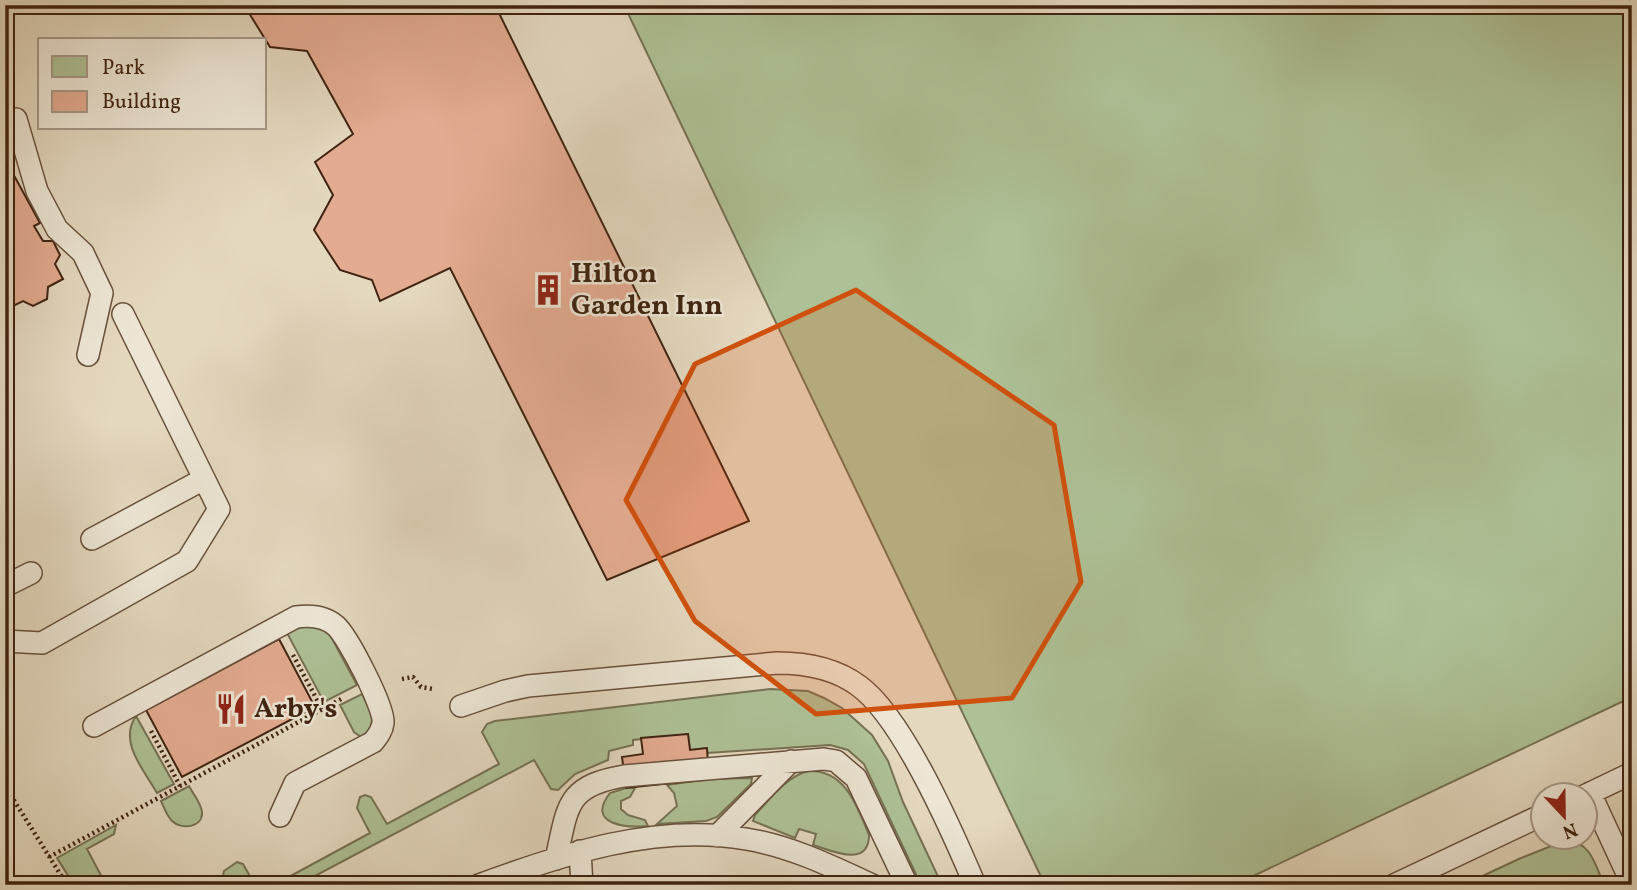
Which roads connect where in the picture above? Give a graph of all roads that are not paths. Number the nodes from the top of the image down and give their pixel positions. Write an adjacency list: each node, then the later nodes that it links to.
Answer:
1 (16, 120): 3 (lane)
2 (123, 314): 4 (lane)
3 (88, 355)
4 (204, 479): 5 (lane); 8 (lane)
5 (92, 539)
6 (31, 573): 7 (lane)
7 (5, 586)
8 (5, 641)
9 (461, 706): 26 (lane)
10 (94, 726): 14 (lane)
11 (791, 761): 17 (lane); 19 (lane); 25 (lane)
12 (1632, 773): 13 (lane)
13 (1598, 789)
14 (280, 816)
15 (1598, 816): 21 (lane)
16 (1528, 822): 27 (lane)
17 (717, 836): 18 (lane); 24 (lane)
18 (580, 851): 19 (lane); 23 (lane)
19 (556, 859): 20 (lane)
20 (520, 878): 22 (lane)
21 (1632, 884)
22 (479, 885)
23 (582, 885)
24 (872, 885)
25 (907, 885)
26 (975, 885)
27 (1394, 885)

